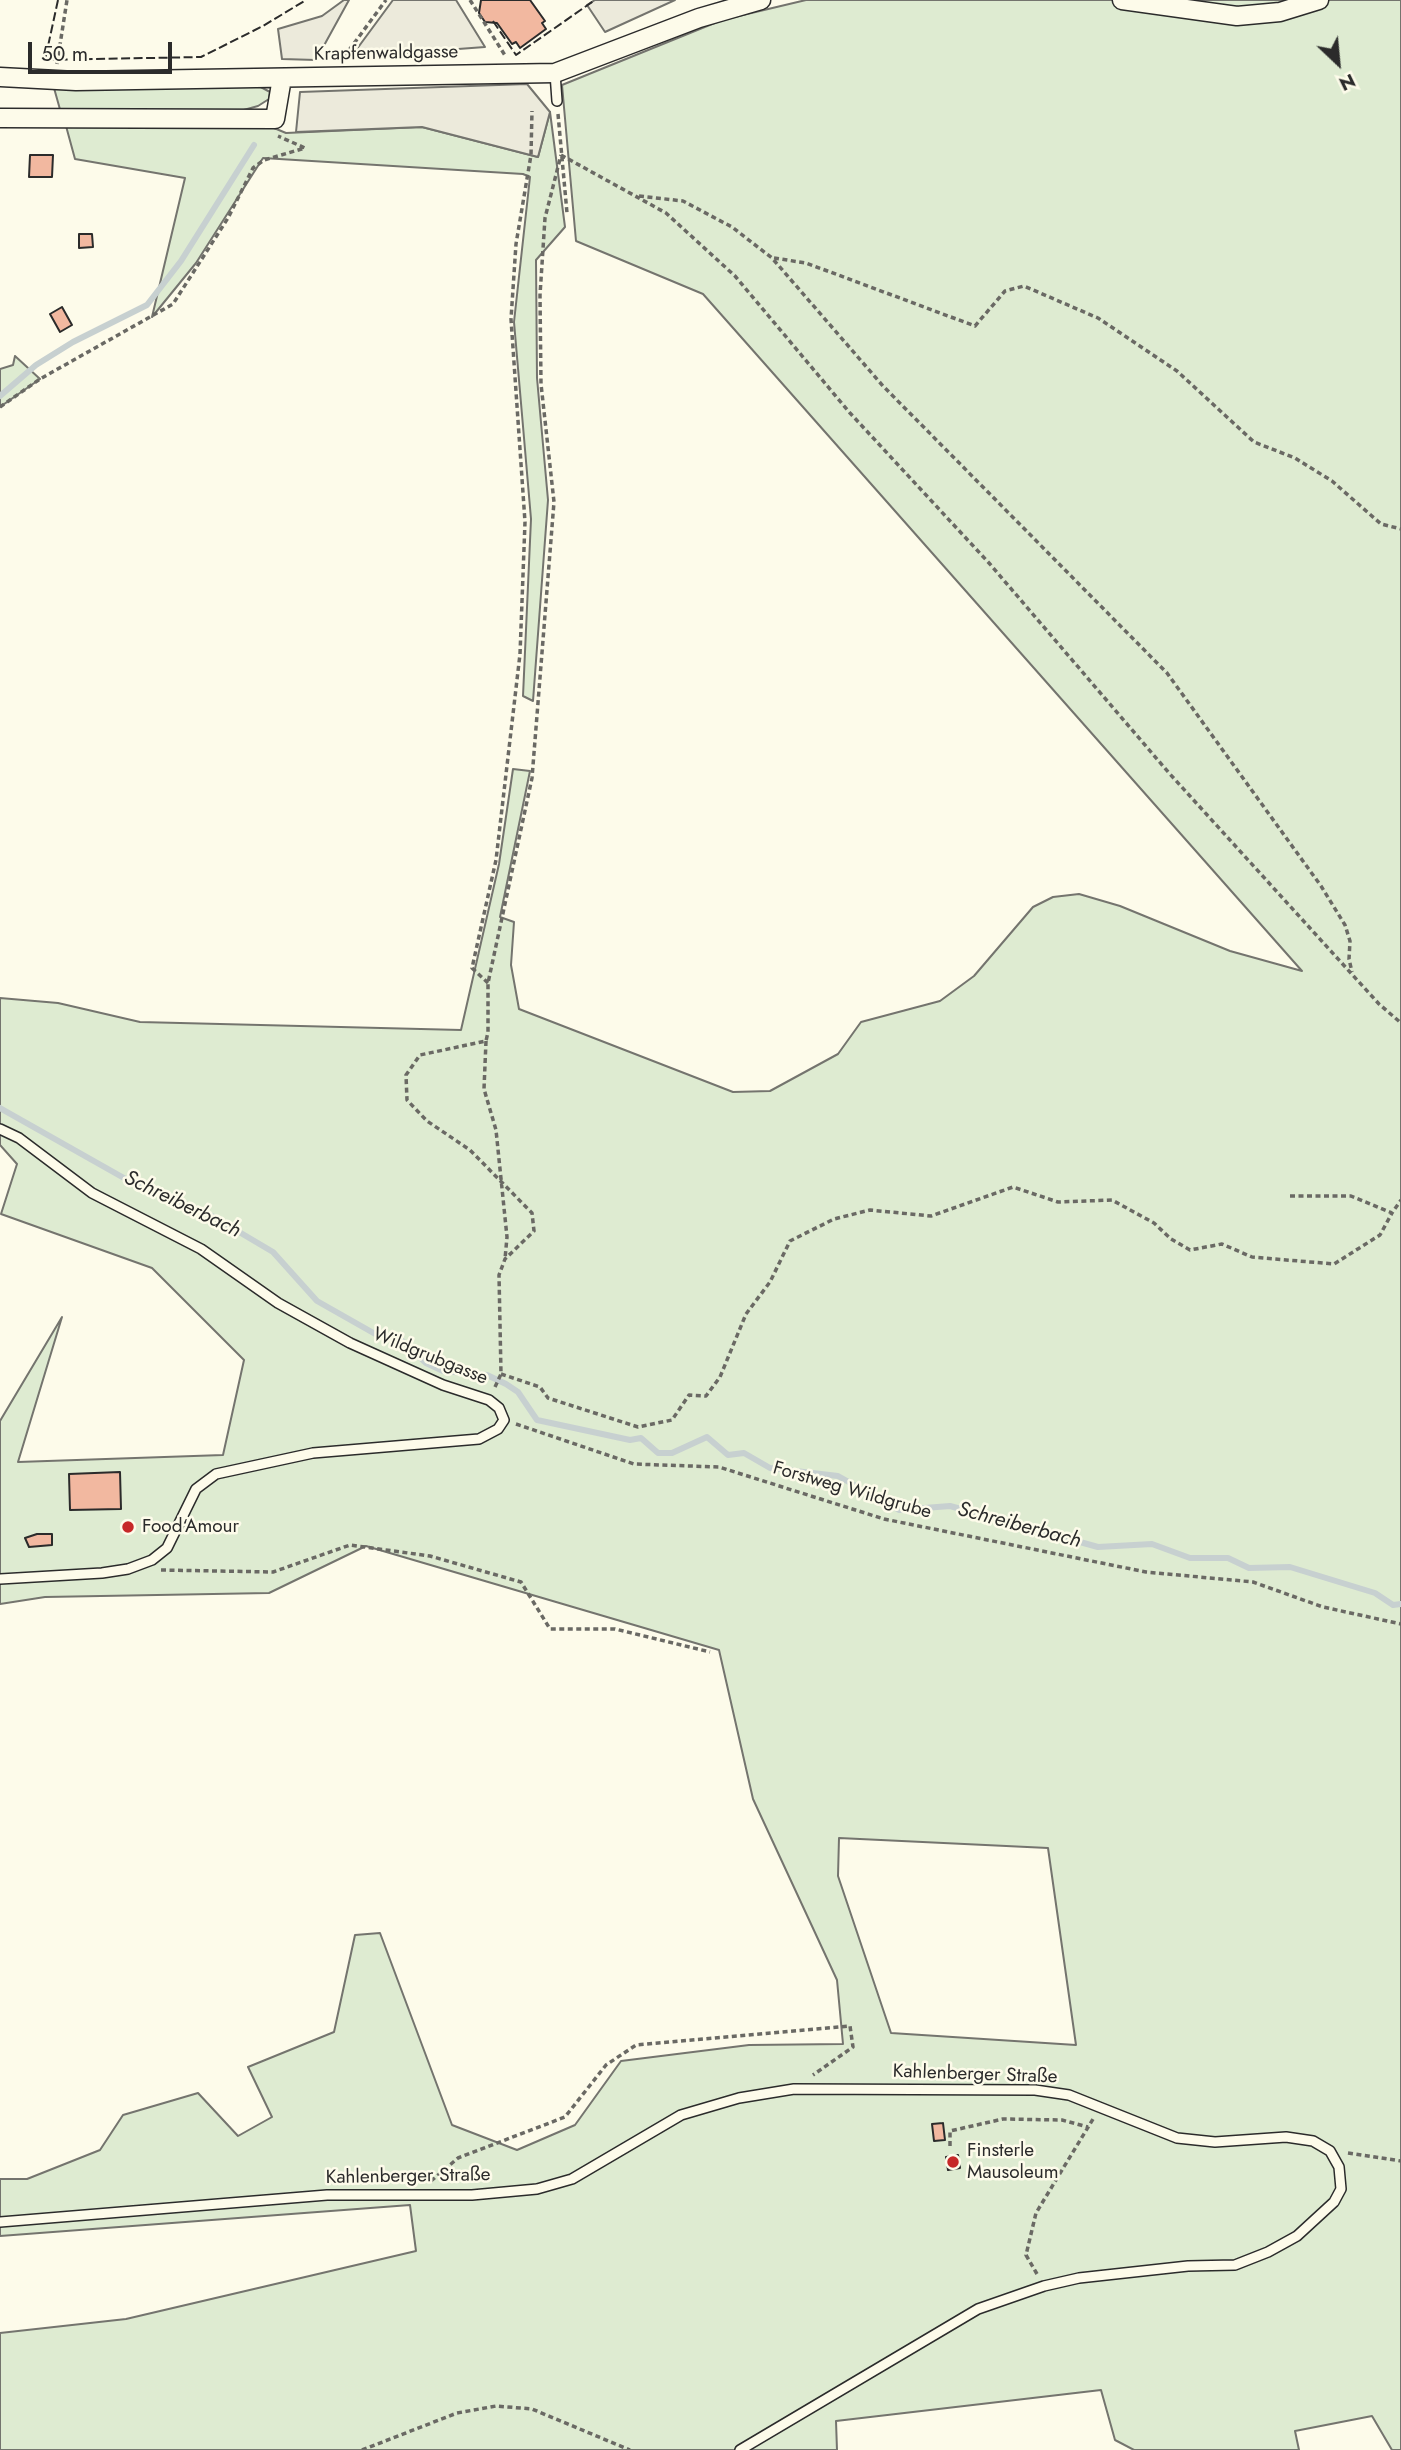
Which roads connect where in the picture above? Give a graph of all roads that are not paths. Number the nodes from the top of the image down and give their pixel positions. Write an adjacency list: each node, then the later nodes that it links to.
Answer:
1 (761, 0): 4 (street, Krapfenwaldgasse)
2 (1122, 0): 3 (street)
3 (1319, 0)
4 (555, 73): 6 (street, Krapfenwaldgasse); 7 (lane)
5 (0, 78): 6 (street, Krapfenwaldgasse)
6 (282, 78): 8 (street)
7 (557, 101)
8 (0, 118)
9 (0, 1129): 10 (lane, Wildgrubgasse)
10 (0, 1579)
11 (0, 2222): 12 (lane, Kahlenberger Straße)
12 (740, 2450)

